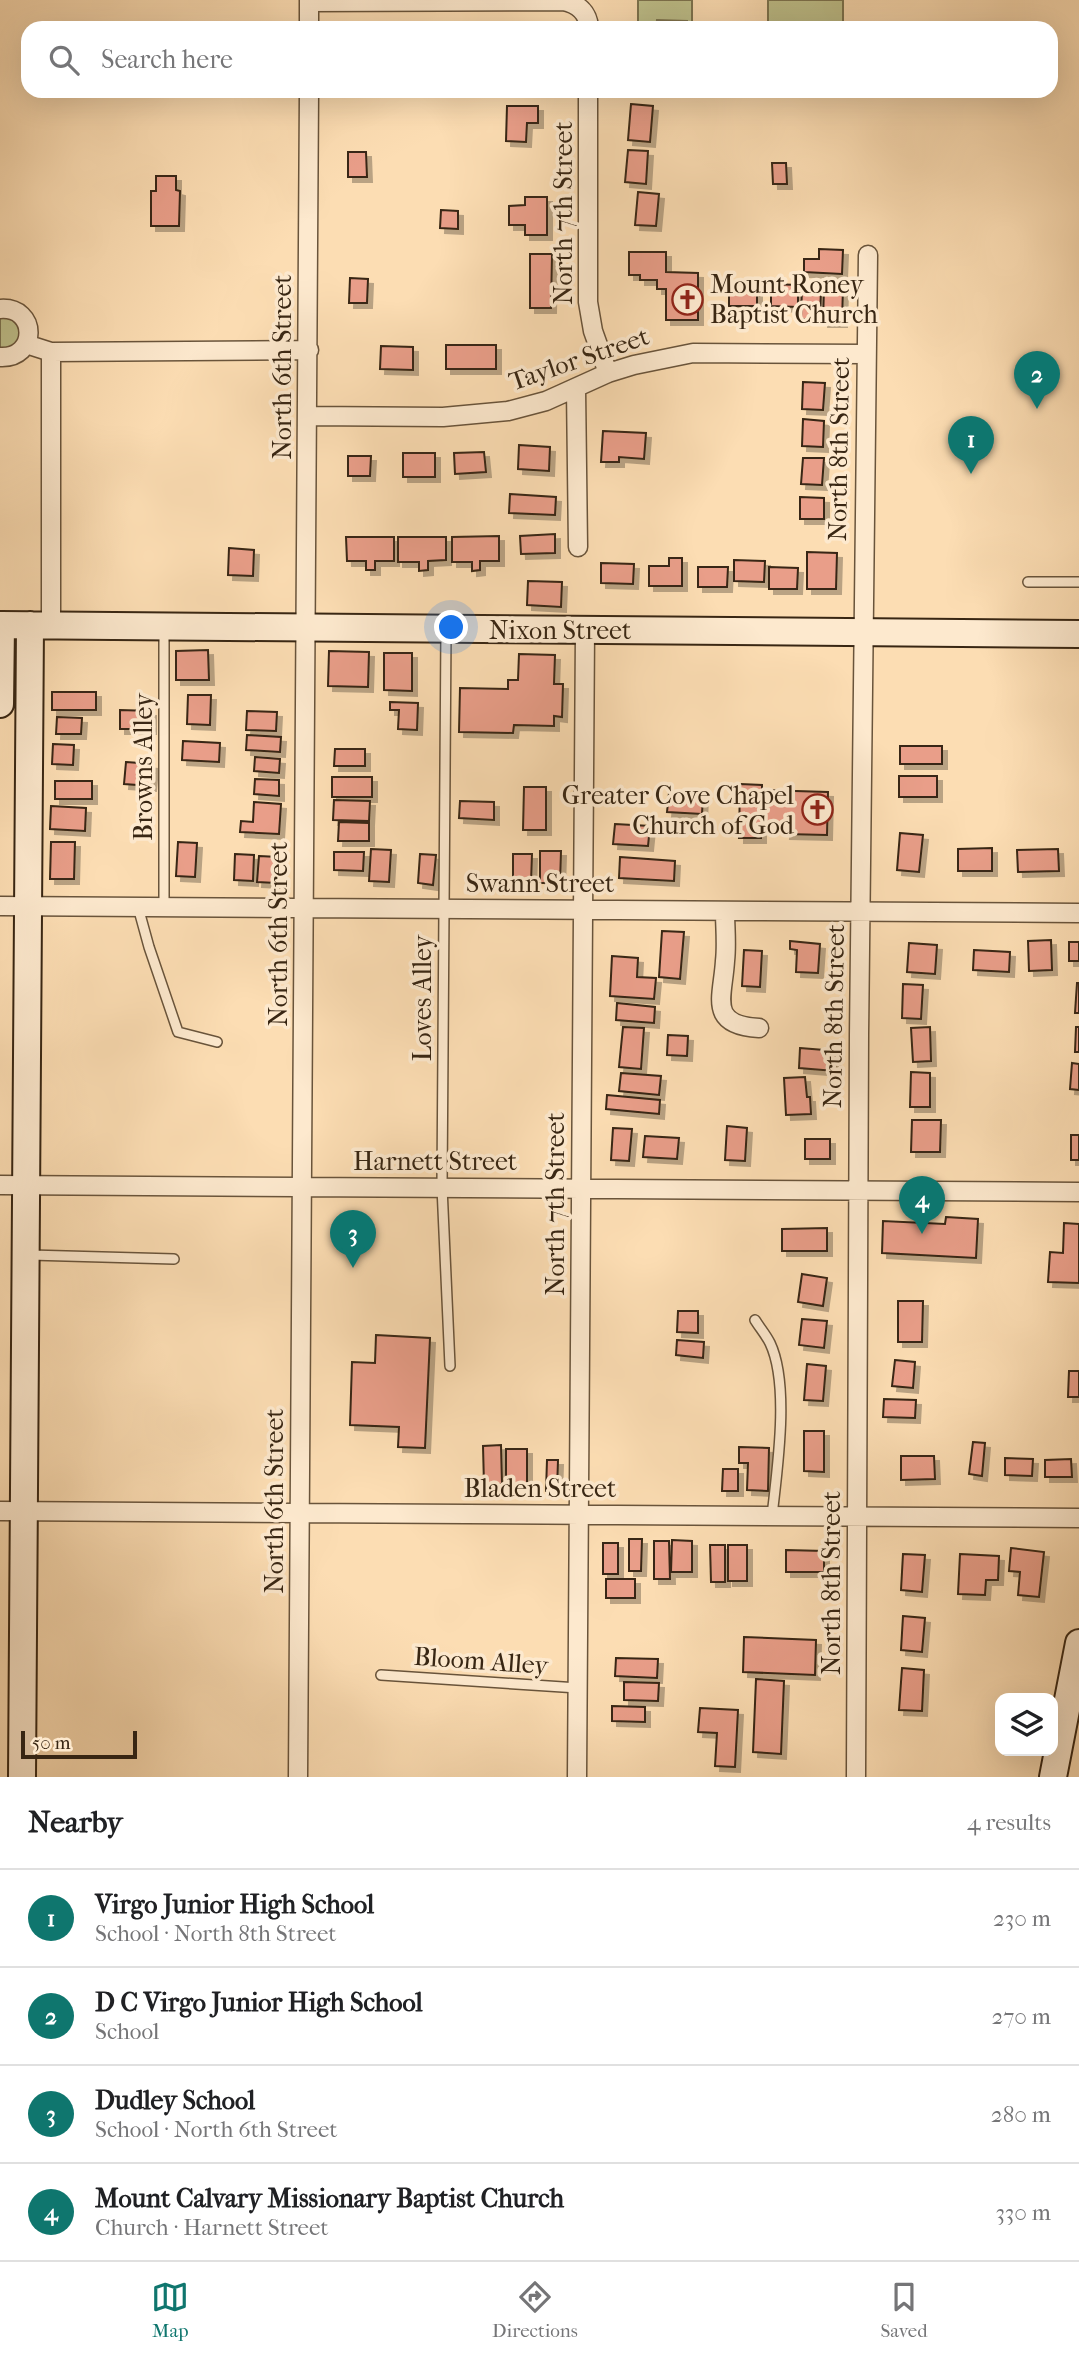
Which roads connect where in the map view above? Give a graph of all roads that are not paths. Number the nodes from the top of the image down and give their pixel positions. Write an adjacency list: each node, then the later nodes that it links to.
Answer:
1 (309, 1): 2 (street); 3 (street)
2 (586, 20)
3 (309, 21)
4 (309, 98): 9 (street, North 6th Street)
5 (588, 98): 13 (street, North 7th Street)
6 (868, 255): 11 (street, North 8th Street)
7 (0, 309): 8 (street)
8 (26, 344): 10 (street); 12 (street)
9 (309, 350): 10 (street); 15 (street, North 6th Street)
10 (51, 352): 20 (street)
11 (866, 354): 13 (street, Taylor Street); 25 (street, North 8th Street)
12 (0, 357)
13 (608, 373): 14 (street, Taylor Street)
14 (576, 389): 15 (street, Taylor Street); 16 (street)
15 (308, 416): 22 (street, North 6th Street)
16 (578, 547)
17 (1079, 582): 18 (lane)
18 (1028, 583)
19 (0, 625): 20 (street, Nixon Street); 27 (street)
20 (41, 625): 21 (street, Nixon Street); 29 (street)
21 (163, 627): 22 (street, Nixon Street); 31 (lane, Browns Alley)
22 (307, 628): 23 (street, Nixon Street); 32 (street, North 6th Street)
23 (446, 629): 24 (street, Nixon Street); 33 (lane, Loves Alley)
24 (585, 630): 25 (street, Nixon Street); 34 (street, North 7th Street)
25 (863, 632): 26 (street, Nixon Street); 36 (street, North 8th Street)
26 (1079, 634)
27 (0, 704)
28 (0, 906): 29 (street, Swann Street)
29 (28, 906): 30 (street, Swann Street); 40 (street)
30 (138, 907): 31 (street, Swann Street); 39 (lane)
31 (164, 907): 32 (street, Swann Street)
32 (304, 908): 33 (street, Swann Street); 41 (street, North 6th Street)
33 (443, 909): 34 (street, Swann Street); 42 (lane, Loves Alley)
34 (583, 910): 35 (street, Swann Street); 43 (street, North 7th Street)
35 (725, 911): 36 (street, Swann Street); 38 (street)
36 (861, 911): 37 (street, Swann Street); 44 (street, North 8th Street)
37 (1079, 913)
38 (759, 1028)
39 (217, 1042)
40 (12, 1185): 41 (street, Harnett Street); 46 (street)
41 (302, 1187): 42 (street, Harnett Street); 51 (street, North 6th Street)
42 (442, 1187): 43 (street, Harnett Street); 49 (lane, Loves Alley)
43 (582, 1188): 44 (street, Harnett Street); 52 (street, North 7th Street)
44 (859, 1190): 45 (street, Harnett Street); 54 (street, North 8th Street)
45 (1079, 1192)
46 (25, 1255): 47 (lane); 50 (street)
47 (174, 1259)
48 (755, 1320): 53 (lane)
49 (450, 1366)
50 (12, 1511): 51 (street, Bladen Street); 59 (street)
51 (300, 1513): 52 (street, Bladen Street); 60 (street, North 6th Street)
52 (578, 1515): 53 (street, Bladen Street); 58 (street, North 7th Street)
53 (772, 1516): 54 (street, Bladen Street)
54 (857, 1516): 55 (street, Bladen Street); 62 (street, North 8th Street)
55 (1079, 1518)
56 (1079, 1643): 63 (street)
57 (381, 1675): 58 (lane, Bloom Alley)
58 (578, 1688): 61 (street, North 7th Street)
59 (22, 1777)
60 (298, 1777)
61 (577, 1777)
62 (856, 1777)
63 (1054, 1777)

